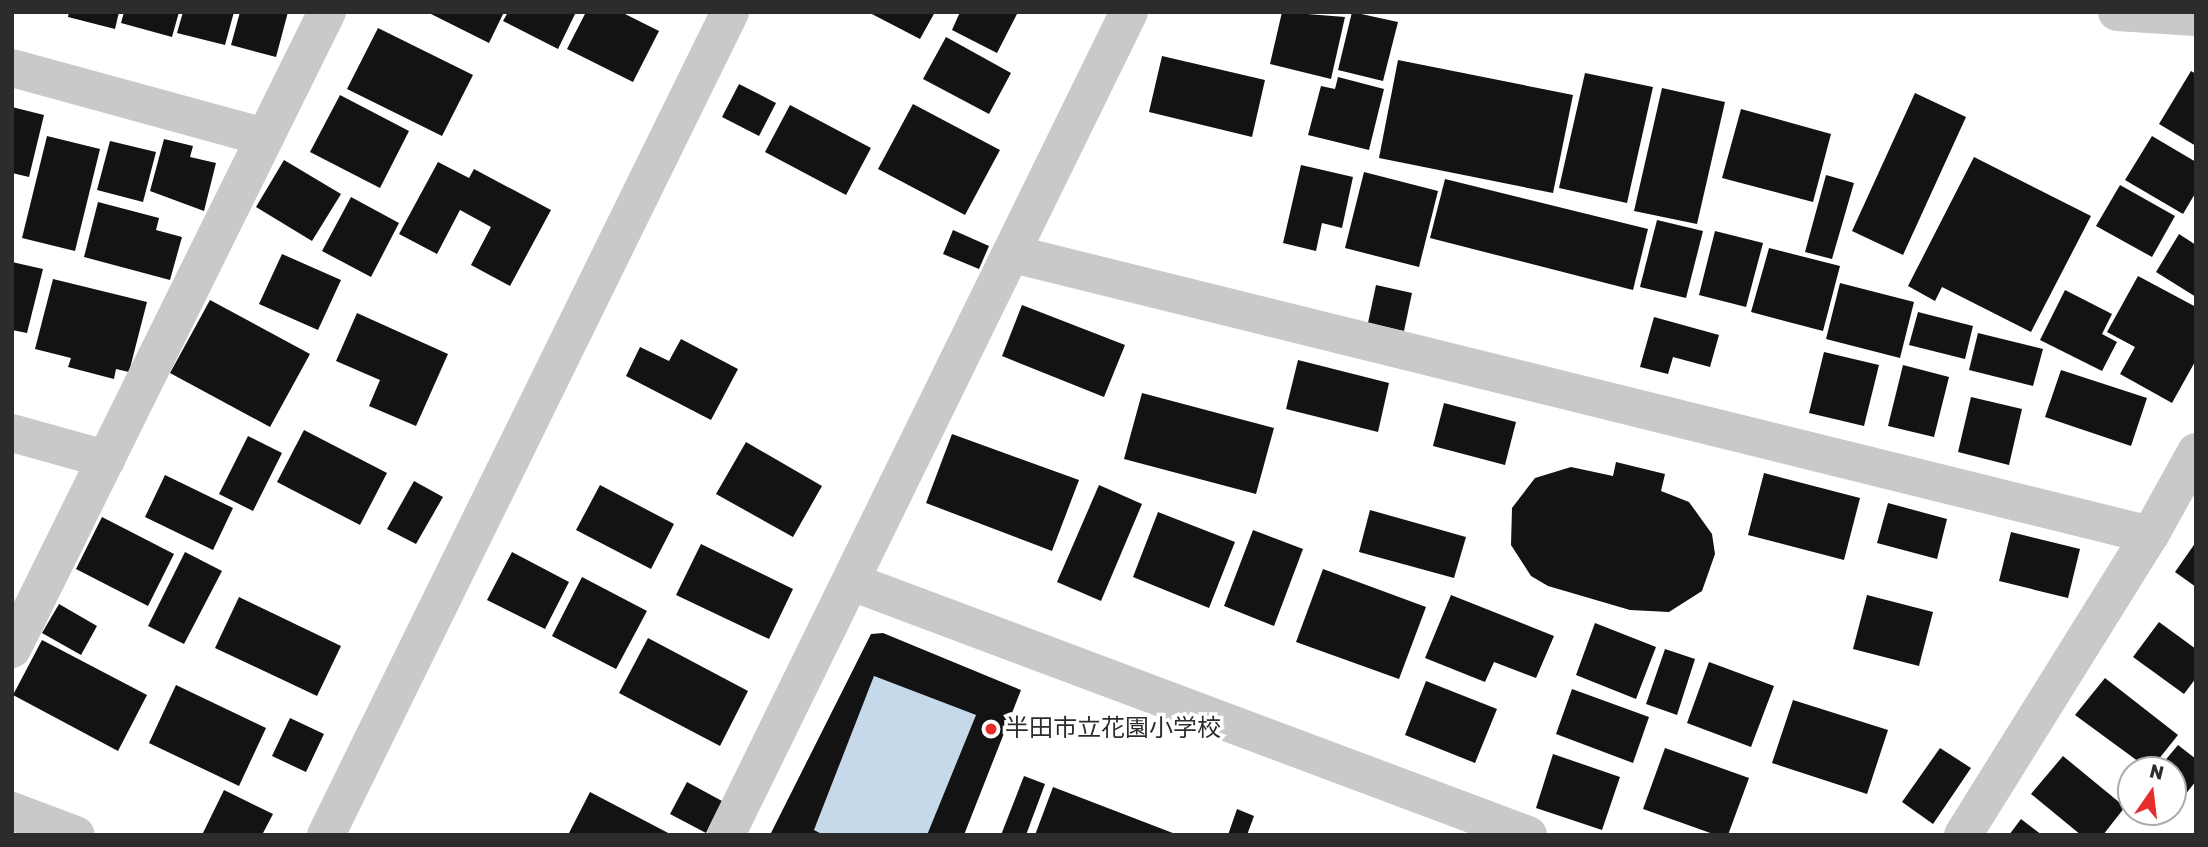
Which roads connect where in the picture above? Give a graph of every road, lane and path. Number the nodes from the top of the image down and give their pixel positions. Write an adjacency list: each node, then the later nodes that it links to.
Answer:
1 (327, 12): 7 (street)
2 (730, 12): 17 (street)
3 (1129, 12): 8 (street)
4 (2117, 12): 5 (street)
5 (2196, 17)
6 (12, 68): 7 (street)
7 (265, 137): 11 (street)
8 (1013, 254): 12 (street); 13 (street)
9 (12, 433): 11 (street)
10 (2196, 452): 12 (street)
11 (106, 459): 14 (street)
12 (2150, 535): 20 (street)
13 (852, 582): 18 (street); 19 (street)
14 (12, 649)
15 (12, 811): 16 (street)
16 (76, 835)
17 (327, 835)
18 (726, 835)
19 (1528, 835)
20 (1963, 835)

